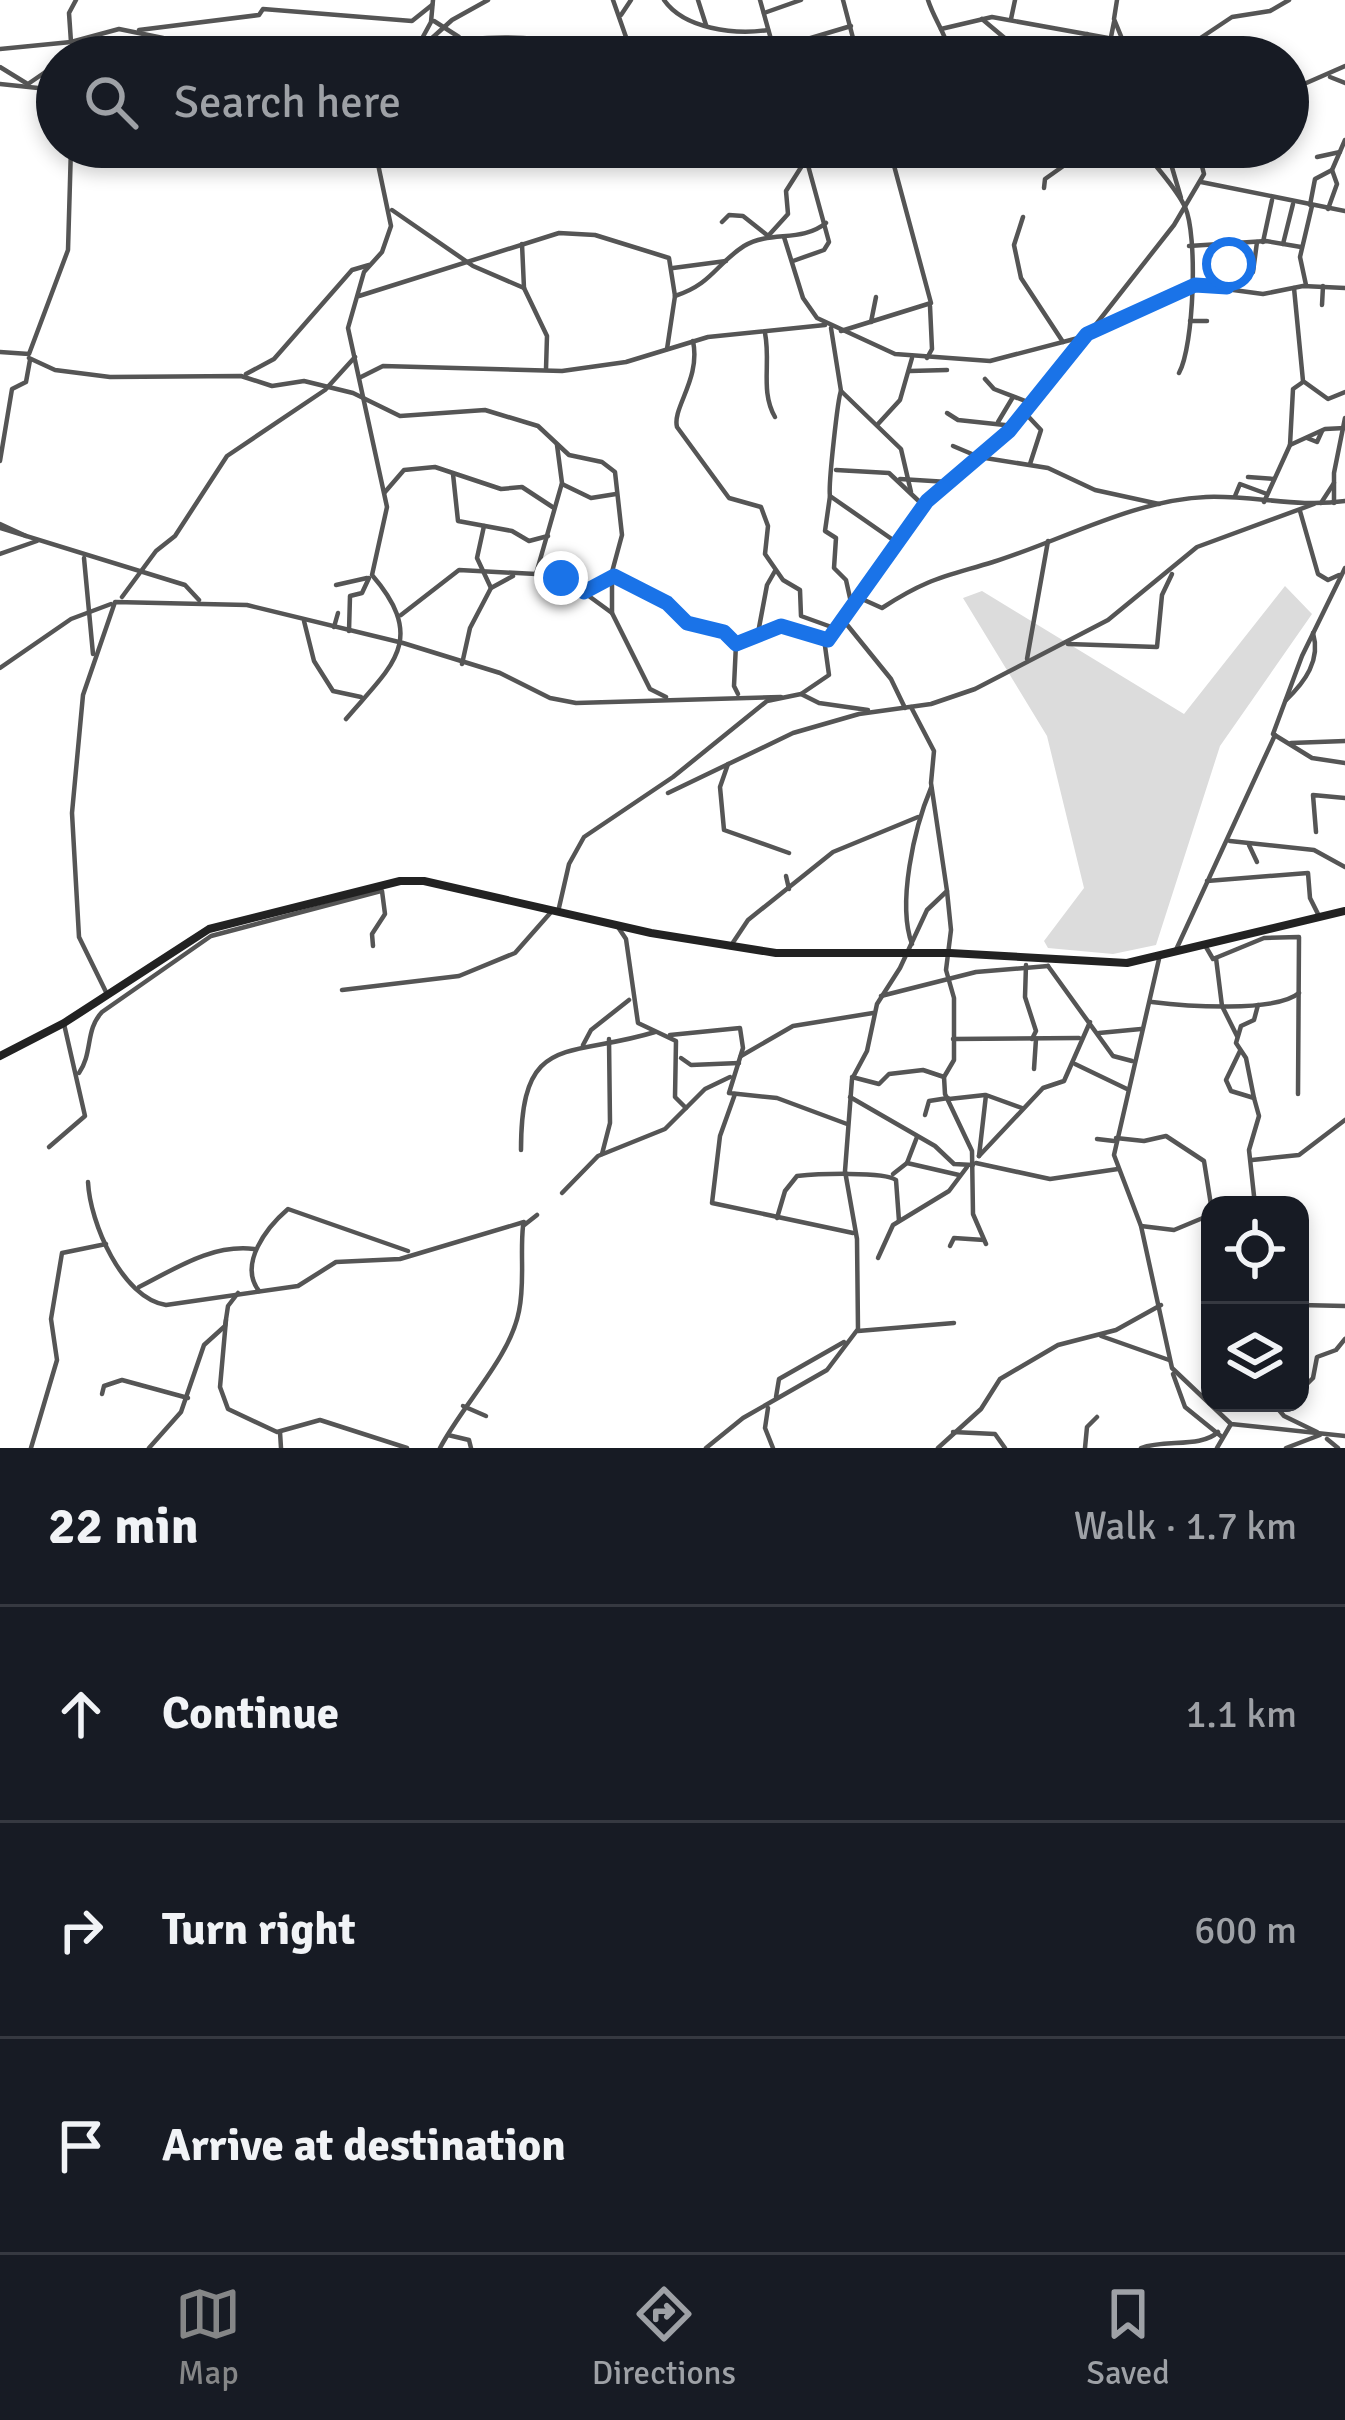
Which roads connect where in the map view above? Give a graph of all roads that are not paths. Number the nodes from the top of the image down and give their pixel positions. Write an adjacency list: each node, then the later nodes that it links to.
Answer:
1 (76, 0): 28 (street)
2 (488, 0): 23 (street)
3 (613, 0): 16 (street)
4 (631, 0): 16 (street)
5 (664, 0): 22 (street)
6 (698, 0): 22 (street)
7 (760, 0): 15 (street)
8 (801, 0): 15 (street)
9 (843, 0): 21 (street)
10 (928, 0): 24 (street)
11 (1015, 0): 19 (street)
12 (1117, 0): 20 (street)
13 (1289, 0): 44 (street)
14 (432, 2): 17 (street); 25 (street)
15 (764, 13): 26 (street)
16 (620, 17): 34 (street)
17 (431, 19): 23 (street); 31 (street)
18 (982, 19): 19 (street); 24 (street); 40 (street)
19 (1011, 20): 27 (street)
20 (1115, 20): 42 (street); 43 (street)
21 (851, 26): 37 (street); 38 (street)
22 (709, 27): 26 (street); 35 (street)
23 (444, 28): 32 (street); 33 (street)
24 (941, 29): 39 (street)
25 (139, 30): 29 (street); 30 (street)
26 (768, 30): 36 (street)
27 (1087, 34): 41 (street)
28 (71, 36)
29 (105, 36)
30 (157, 36)
31 (422, 36)
32 (435, 36)
33 (460, 36)
34 (628, 36)
35 (704, 36)
36 (770, 36)
37 (823, 36)
38 (853, 36)
39 (947, 36)
40 (1002, 36)
41 (1098, 36)
42 (1109, 36)
43 (1122, 36)
44 (1204, 36)
45 (36, 45): 46 (street)
46 (0, 49)
47 (1345, 66): 49 (street)
48 (0, 68): 54 (street)
49 (1330, 77): 51 (street); 53 (street)
50 (36, 81): 54 (street)
51 (1345, 83)
52 (0, 84): 54 (street)
53 (1309, 84)
54 (31, 85): 55 (street)
55 (36, 86)
56 (1345, 140): 57 (street)
57 (1340, 152): 58 (street); 68 (street)
58 (1317, 157)
59 (70, 168): 120 (street)
60 (381, 168): 78 (street)
61 (801, 168): 69 (street)
62 (809, 168): 82 (street)
63 (896, 168): 108 (street)
64 (1063, 168): 72 (street)
65 (1157, 168): 75 (street)
66 (1174, 168): 75 (street)
67 (1199, 168): 71 (street)
68 (1332, 170): 76 (street); 77 (street)
69 (796, 178): 70 (street); 83 (street)
70 (780, 182)
71 (1201, 182): 73 (street); 75 (street)
72 (1044, 188)
73 (1272, 200): 74 (street); 86 (street)
74 (1294, 201): 76 (street); 88 (street)
75 (1183, 205): 89 (street); 115 (street)
76 (1311, 205): 77 (street); 90 (street)
77 (1328, 209): 79 (street)
78 (392, 210): 91 (street); 94 (street)
79 (1345, 212)
80 (1023, 217): 117 (street)
81 (722, 222): 83 (street)
82 (826, 223): 84 (street); 93 (street)
83 (770, 236): 84 (street); 92 (street)
84 (784, 237): 93 (street)
85 (1235, 242): 86 (street); 89 (street); 101 (street)
86 (1260, 242): 88 (street); 96 (street)
87 (523, 244): 91 (street); 95 (street); 99 (street)
88 (1283, 244): 90 (street)
89 (1189, 246): 100 (street)
90 (1301, 247): 97 (street)
91 (466, 261): 99 (street); 104 (street)
92 (729, 261): 95 (street); 105 (street)
93 (793, 261): 112 (street)
94 (370, 264): 104 (street); 128 (street)
95 (673, 268): 105 (street)
96 (1253, 272)
97 (1306, 285): 98 (street); 102 (street)
98 (1323, 286): 103 (street); 107 (street)
99 (524, 287): 124 (street)
100 (1193, 287): 101 (street); 109 (street); 115 (street)
101 (1227, 287): 102 (street)
102 (1294, 288): 131 (street)
103 (1345, 288)
104 (361, 291): 121 (street)
105 (675, 296): 118 (street)
106 (876, 297): 111 (street)
107 (1322, 305)
108 (930, 306): 111 (street); 123 (street)
109 (1190, 321): 110 (street); 127 (street)
110 (1207, 321)
111 (871, 322): 113 (street)
112 (828, 326): 113 (street); 114 (street); 133 (street)
113 (840, 331): 122 (street)
114 (765, 333): 116 (street); 140 (street)
115 (1086, 335): 117 (street); 137 (street)
116 (693, 341): 118 (street); 186 (street)
117 (1063, 342): 123 (street)
118 (667, 349): 124 (street)
119 (0, 352): 120 (street)
120 (28, 356): 128 (street); 150 (street)
121 (355, 357): 129 (street); 132 (street)
122 (912, 357): 123 (street); 126 (street)
123 (927, 358)
124 (546, 369): 129 (street)
125 (947, 370): 126 (street)
126 (910, 371): 143 (street)
127 (1179, 374)
128 (241, 376): 132 (street)
129 (361, 377): 136 (street)
130 (985, 379): 135 (street)
131 (1304, 381): 134 (street); 147 (street)
132 (330, 386): 136 (street); 188 (street)
133 (842, 391): 143 (street); 152 (street)
134 (1345, 392)
135 (1014, 395): 137 (street); 142 (street)
136 (362, 397): 146 (street); 190 (street)
137 (1033, 404): 139 (street)
138 (947, 413): 142 (street)
139 (1025, 413): 144 (street); 151 (street)
140 (775, 417)
141 (1345, 418): 145 (street)
142 (998, 422): 144 (street)
143 (878, 424): 157 (street)
144 (1013, 426): 149 (street)
145 (1344, 428): 147 (street); 159 (street)
146 (556, 445): 160 (street); 163 (street)
147 (1290, 445): 156 (street)
148 (953, 446): 149 (street)
149 (979, 457): 151 (street); 158 (street)
150 (0, 461)
151 (1030, 464): 170 (street)
152 (833, 470): 155 (street); 165 (street)
153 (453, 474): 162 (street); 173 (street); 176 (street)
154 (1248, 477): 156 (street)
155 (900, 479): 157 (street); 161 (street)
156 (1274, 479): 164 (street)
157 (910, 481): 158 (street); 161 (street)
158 (949, 482): 172 (street)
159 (1334, 483): 169 (street); 171 (street)
160 (562, 484): 163 (street); 173 (street)
161 (911, 491): 172 (street)
162 (385, 492)
163 (616, 494): 191 (street)
164 (1267, 494): 166 (street); 168 (street)
165 (830, 496): 180 (street); 201 (street)
166 (1234, 498): 168 (street); 170 (street)
167 (1345, 501): 169 (street)
168 (1264, 502): 171 (street)
169 (1334, 503): 171 (street)
170 (1159, 504): 178 (street)
171 (1317, 504): 174 (street)
172 (924, 506): 180 (street)
173 (554, 508): 177 (street)
174 (1300, 511): 185 (street); 187 (street)
175 (0, 525): 179 (street)
176 (484, 526): 177 (street); 184 (street)
177 (548, 536): 183 (street)
178 (1048, 541): 197 (street); 218 (street)
179 (37, 542): 181 (street); 182 (street)
180 (898, 544): 197 (street)
181 (0, 554)
182 (82, 555): 188 (street); 202 (street)
183 (542, 560): 189 (street); 196 (street)
184 (484, 568): 189 (street); 193 (street); 205 (street)
185 (1173, 568): 216 (street); 216 (street)
186 (778, 570): 209 (street); 212 (street)
187 (1344, 570): 194 (street)
188 (145, 573): 198 (street); 199 (street)
189 (515, 576): 193 (street)
190 (371, 577): 192 (street); 205 (street); 210 (street)
191 (611, 578): 196 (street); 204 (street); 215 (street)
192 (336, 585)
193 (491, 588): 219 (street)
194 (1336, 588): 195 (street); 211 (street)
195 (1345, 590)
196 (584, 592): 204 (street)
197 (863, 592): 201 (street)
198 (121, 599): 199 (street); 200 (street)
199 (199, 600): 206 (street)
200 (111, 604): 202 (street); 217 (street)
201 (853, 608): 207 (street)
202 (92, 609): 217 (street); 220 (street)
203 (338, 613): 208 (street)
204 (612, 614): 225 (street)
205 (399, 616): 214 (street)
206 (304, 621): 208 (street); 222 (street)
207 (844, 621): 209 (street); 227 (street)
208 (334, 628): 210 (street)
209 (839, 629): 213 (street)
210 (349, 632): 214 (street)
211 (1313, 632): 226 (street); 226 (street)
212 (758, 633): 213 (street); 215 (street)
213 (828, 640): 221 (street)
214 (403, 643): 219 (street); 222 (street)
215 (736, 644): 223 (street)
216 (1068, 644): 218 (street)
217 (93, 659): 269 (street)
218 (1027, 659): 227 (street)
219 (462, 664): 225 (street)
220 (0, 668)
221 (801, 694): 224 (street); 228 (street)
222 (362, 697): 229 (street)
223 (744, 698): 224 (street); 225 (street)
224 (781, 698): 252 (street)
225 (671, 699)
226 (1286, 700): 230 (street)
227 (908, 707): 228 (street); 235 (street)
228 (874, 711): 233 (street)
229 (346, 719)
230 (1275, 735): 232 (street); 240 (street)
231 (1345, 741): 232 (street)
232 (1288, 743): 234 (street)
233 (731, 760): 236 (street); 243 (street)
234 (1345, 763)
235 (933, 783): 238 (street); 251 (street)
236 (668, 793)
237 (1345, 798): 239 (street)
238 (918, 817): 250 (street); 259 (street)
239 (1316, 832)
240 (1230, 841): 241 (street); 248 (street)
241 (1248, 843): 242 (street); 245 (street)
242 (1270, 845): 244 (street); 246 (street)
243 (789, 853)
244 (1269, 857)
245 (1257, 862)
246 (1345, 867)
247 (786, 876): 250 (street)
248 (1207, 881): 254 (street); 261 (street)
249 (379, 888): 252 (main road); 256 (street); 269 (main road); 295 (street)
250 (789, 889): 257 (street)
251 (947, 891): 259 (street); 260 (street)
252 (556, 911): 255 (main road); 267 (street)
253 (1345, 911): 254 (main road)
254 (1319, 917): 258 (main road)
255 (617, 926): 257 (main road); 271 (street)
256 (373, 946)
257 (730, 947): 259 (main road)
258 (1206, 947): 261 (main road); 262 (street)
259 (910, 949): 260 (main road); 270 (street)
260 (950, 953): 264 (main road); 266 (street)
261 (1174, 955): 263 (main road)
262 (1216, 958): 268 (street); 274 (street)
263 (1159, 959): 264 (main road); 272 (street)
264 (1047, 963): 265 (street); 276 (street)
265 (1026, 964): 266 (street); 285 (street)
266 (949, 979): 270 (street); 286 (street)
267 (342, 990)
268 (1299, 993): 273 (street); 303 (street)
269 (108, 995): 277 (main road)
270 (881, 996): 275 (street)
271 (630, 998): 279 (street); 287 (street)
272 (1152, 1002): 274 (street); 278 (street)
273 (1258, 1004): 274 (street); 282 (street)
274 (1222, 1006): 282 (street)
275 (873, 1013): 291 (street); 297 (street)
276 (1090, 1022): 280 (street); 283 (street)
277 (64, 1023): 290 (main road); 295 (street)
278 (1143, 1028): 280 (street); 292 (street)
279 (656, 1031): 281 (street); 284 (street)
280 (1100, 1033): 292 (street)
281 (670, 1035): 289 (street); 291 (street)
282 (1237, 1036): 288 (street)
283 (1082, 1038): 285 (street); 293 (street)
284 (609, 1039): 287 (street); 318 (street)
285 (1034, 1039): 286 (street); 294 (street)
286 (953, 1040): 298 (street)
287 (583, 1046): 317 (street)
288 (1240, 1052): 306 (street); 306 (street)
289 (678, 1055): 291 (street); 308 (street)
290 (0, 1056)
291 (740, 1059): 296 (street)
292 (1132, 1061): 300 (street)
293 (1075, 1064): 299 (street); 300 (street)
294 (1034, 1069)
295 (79, 1073): 316 (street)
296 (732, 1076): 302 (street); 308 (street)
297 (852, 1077): 298 (street); 305 (street)
298 (944, 1077): 307 (street)
299 (1046, 1087): 301 (street); 309 (street)
300 (1126, 1089): 315 (street)
301 (1059, 1093)
302 (735, 1094): 312 (street); 333 (street)
303 (1298, 1094)
304 (985, 1095): 307 (street); 309 (street); 322 (street)
305 (850, 1097): 312 (street); 313 (street)
306 (1254, 1098): 320 (street)
307 (948, 1099): 310 (street); 322 (street)
308 (686, 1108): 318 (street)
309 (1022, 1108): 322 (street)
310 (925, 1115)
311 (1345, 1120): 320 (street)
312 (847, 1124): 326 (street)
313 (917, 1136): 321 (street); 322 (street)
314 (1097, 1139): 315 (street)
315 (1115, 1140): 319 (street); 330 (street)
316 (49, 1147)
317 (521, 1150)
318 (602, 1154): 329 (street)
319 (1114, 1156): 323 (street); 324 (street)
320 (1252, 1160): 331 (street)
321 (907, 1163): 325 (street); 327 (street)
322 (974, 1163): 324 (street); 325 (street); 340 (street)
323 (1118, 1169): 324 (street); 337 (street)
324 (1101, 1173)
325 (959, 1174): 335 (street)
326 (846, 1176): 327 (street); 333 (street); 338 (street)
327 (892, 1176): 335 (street)
328 (88, 1181): 339 (street)
329 (562, 1193)
330 (1210, 1196)
331 (1254, 1196)
332 (537, 1215): 336 (street)
333 (778, 1218): 338 (street)
334 (1201, 1219): 337 (street)
335 (899, 1221): 343 (street)
336 (524, 1222): 342 (street); 364 (street)
337 (1141, 1226): 349 (street)
338 (856, 1233): 354 (street)
339 (106, 1244): 344 (street); 380 (street)
340 (950, 1246)
341 (254, 1249): 342 (street); 344 (street); 345 (street)
342 (414, 1252): 345 (street)
343 (878, 1258)
344 (139, 1287): 347 (street)
345 (260, 1291): 346 (street)
346 (238, 1293): 347 (street); 351 (street)
347 (223, 1296): 351 (street)
348 (1309, 1305): 350 (street)
349 (1161, 1306): 355 (street); 358 (street)
350 (1345, 1306)
351 (228, 1307): 352 (street)
352 (226, 1320): 362 (street); 373 (street)
353 (954, 1322): 354 (street)
354 (853, 1335): 357 (street)
355 (1098, 1335): 358 (street); 366 (street)
356 (1345, 1339): 359 (street)
357 (844, 1342): 363 (street); 363 (street)
358 (1171, 1364): 361 (street); 375 (street)
359 (1309, 1382)
360 (102, 1394): 362 (street)
361 (1201, 1396)
362 (188, 1398): 381 (street)
363 (776, 1400): 365 (street)
364 (464, 1406): 369 (street); 377 (street)
365 (767, 1408): 386 (street); 387 (street)
366 (982, 1409): 372 (street); 374 (street)
367 (1218, 1412): 371 (street)
368 (1283, 1412): 376 (street)
369 (485, 1416)
370 (1097, 1417): 390 (street)
371 (1231, 1424): 375 (street); 376 (street)
372 (975, 1429): 374 (street); 389 (street)
373 (280, 1432): 382 (street); 383 (street)
374 (952, 1432): 388 (street)
375 (1220, 1434): 379 (street); 392 (street)
376 (1321, 1435): 378 (street); 393 (street); 394 (street)
377 (446, 1436): 384 (street); 385 (street)
378 (1345, 1436)
379 (1174, 1445): 391 (street)
380 (32, 1448)
381 (149, 1448)
382 (281, 1448)
383 (407, 1448)
384 (440, 1448)
385 (471, 1448)
386 (706, 1448)
387 (773, 1448)
388 (938, 1448)
389 (1004, 1448)
390 (1085, 1448)
391 (1141, 1448)
392 (1217, 1448)
393 (1286, 1448)
394 (1338, 1448)

